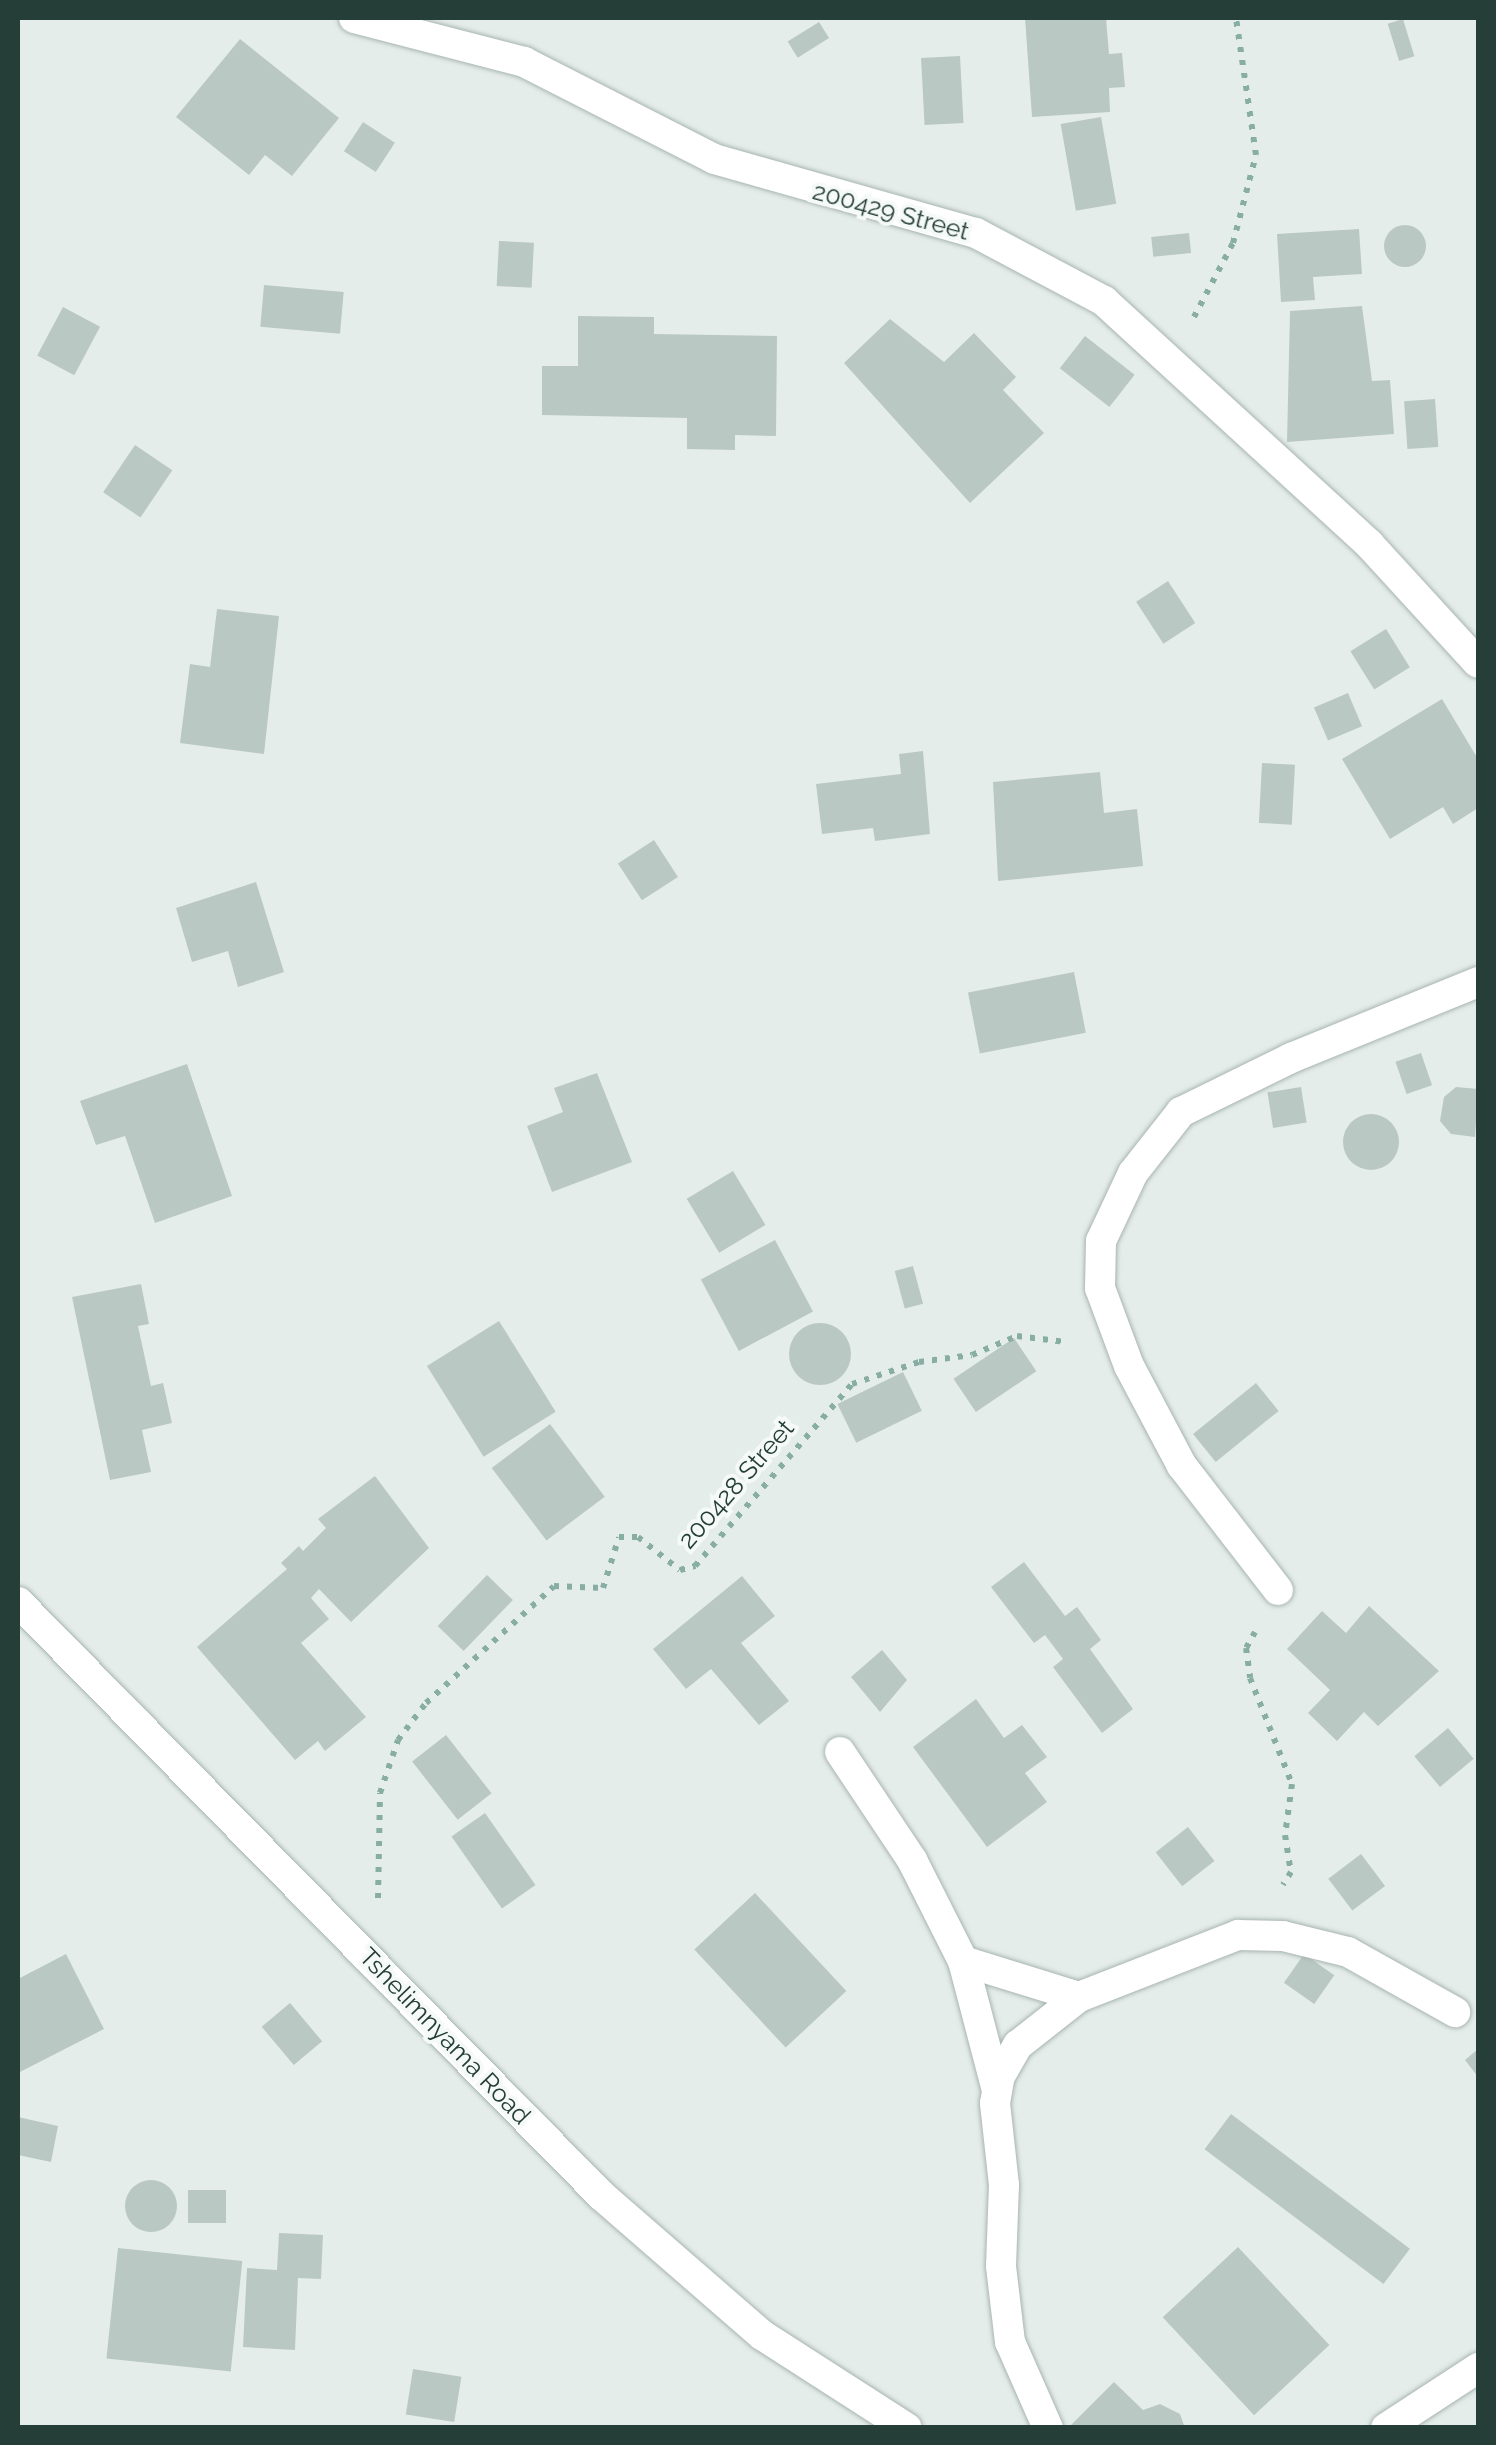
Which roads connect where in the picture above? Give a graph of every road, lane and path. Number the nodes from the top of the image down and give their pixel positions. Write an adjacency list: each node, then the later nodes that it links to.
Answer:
1 (354, 18): 3 (street, 200429 Street)
2 (1236, 18): 3 (path)
3 (1142, 332): 4 (street, 200429 Street)
4 (1478, 663)
5 (1478, 982): 6 (street)
6 (1126, 1354): 7 (street); 12 (path, 200428 Street)
7 (1278, 1590): 10 (path)
8 (18, 1602): 12 (street, Tshelimnyama Road)
9 (840, 1752): 11 (street)
10 (1238, 1935): 13 (street); 14 (street)
11 (963, 1961): 13 (street); 15 (street)
12 (380, 1969): 17 (street, Tshelimnyama Road)
13 (1079, 1997): 15 (street)
14 (1455, 2012)
15 (996, 2088): 18 (street)
16 (1478, 2368): 19 (street)
17 (907, 2428)
18 (1048, 2428)
19 (1386, 2428)

